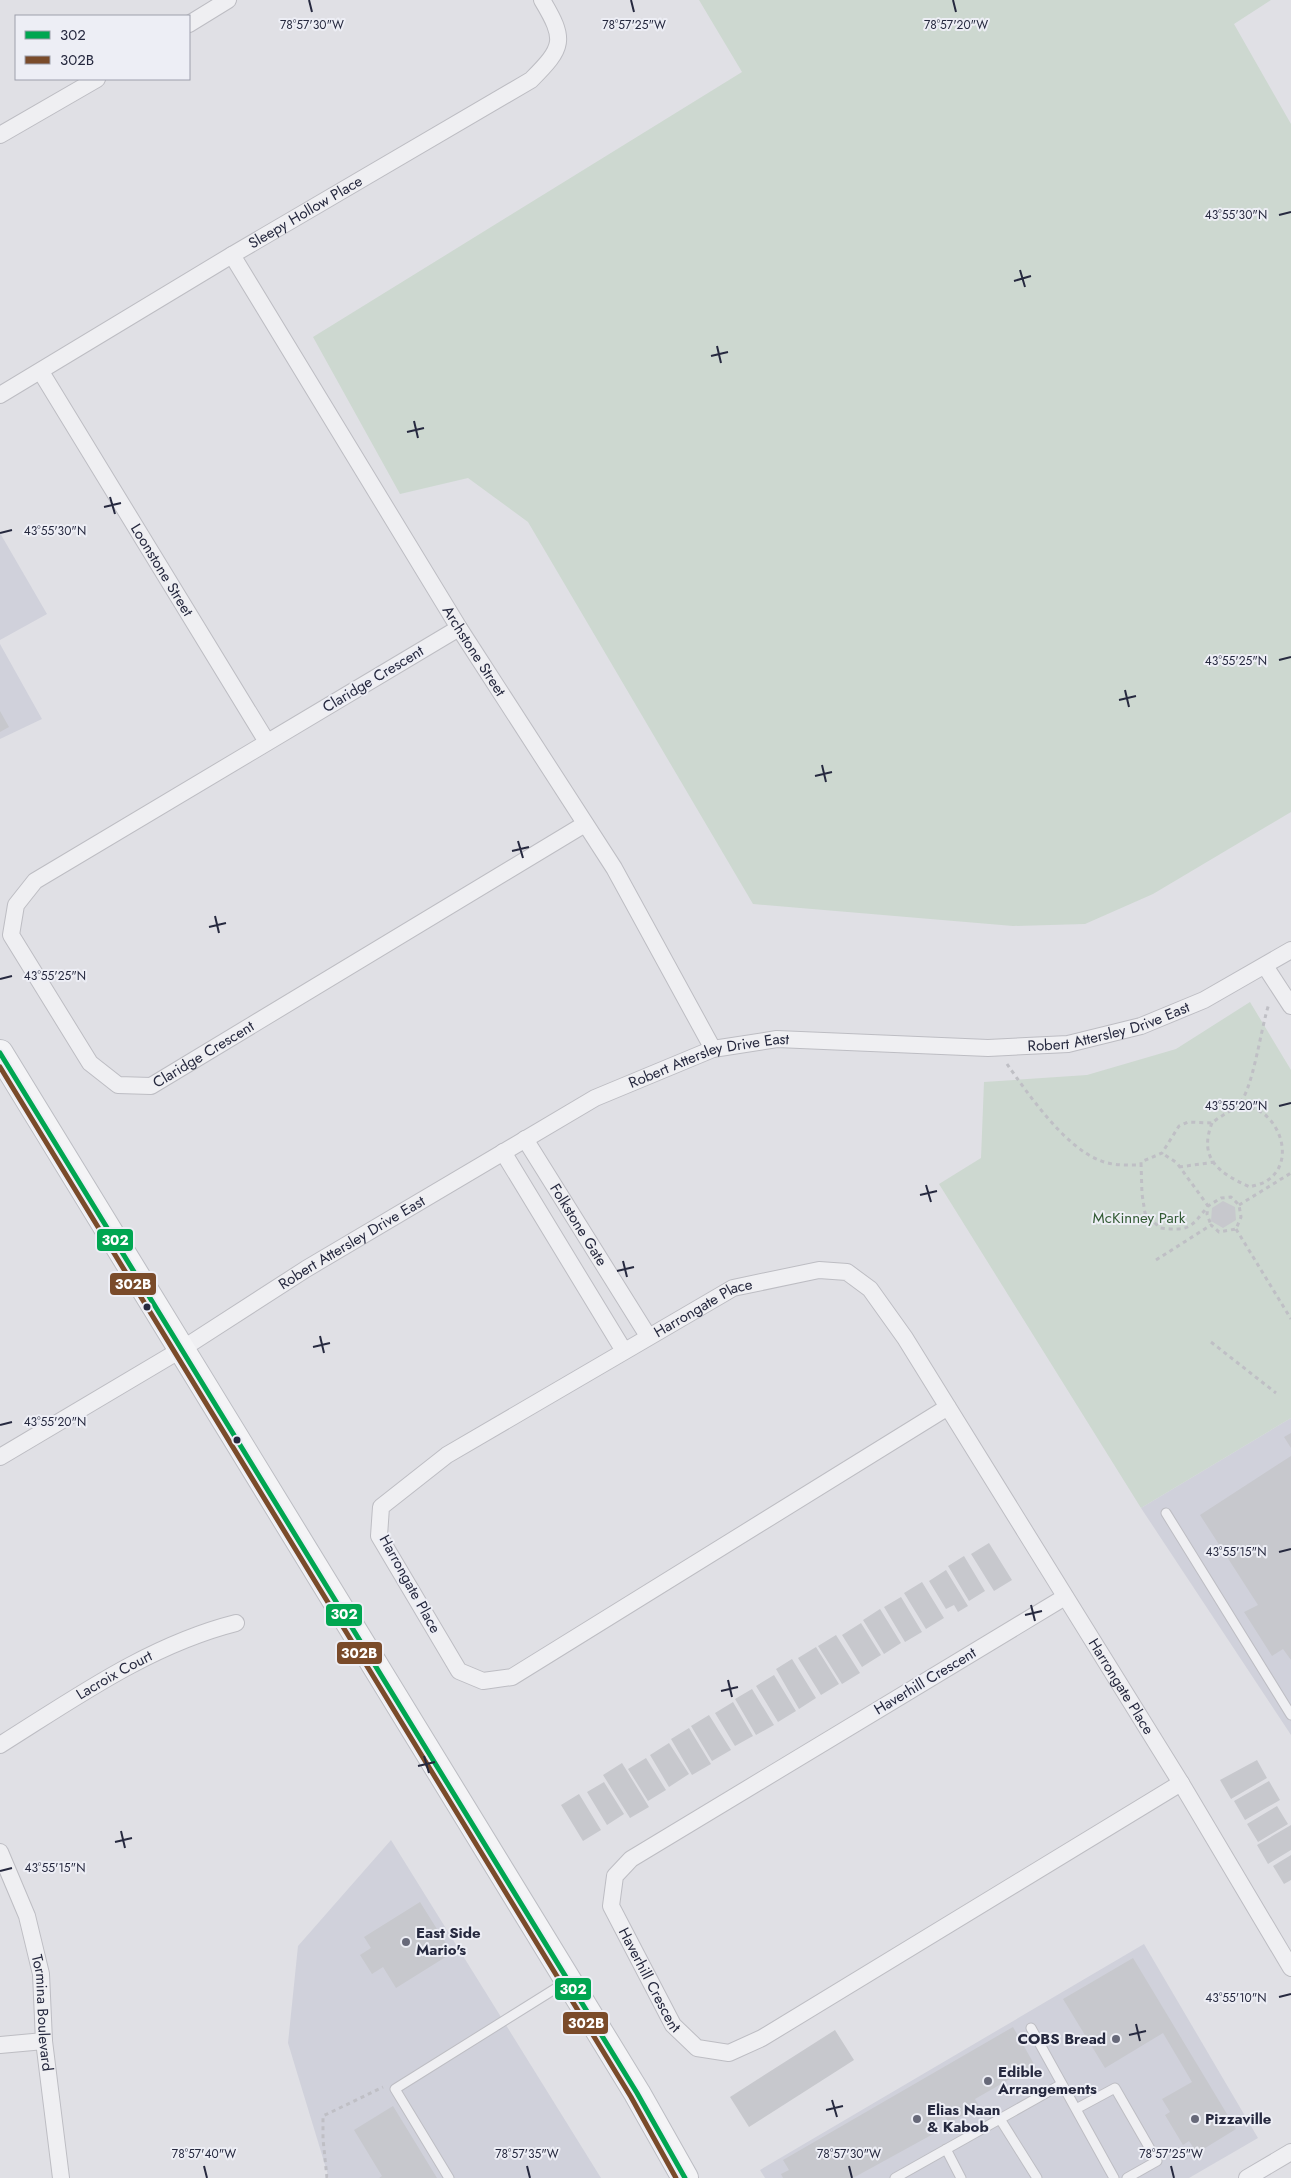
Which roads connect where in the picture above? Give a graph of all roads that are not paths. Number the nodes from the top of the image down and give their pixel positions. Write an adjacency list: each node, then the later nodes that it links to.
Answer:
1 (228, 0): 3 (street)
2 (542, 0): 6 (street, Sleepy Hollow Place)
3 (190, 23)
4 (95, 80): 5 (street)
5 (0, 135)
6 (232, 255): 7 (street, Sleepy Hollow Place); 9 (street, Archstone Street)
7 (41, 372): 8 (street, Sleepy Hollow Place); 10 (street, Loonstone Street)
8 (0, 395)
9 (459, 628): 10 (street, Claridge Crescent); 11 (street, Archstone Street)
10 (268, 742): 11 (street, Claridge Crescent)
11 (585, 824): 15 (street, Archstone Street)
12 (1291, 950): 13 (street, Robert Attersley Drive East)
13 (1265, 966): 14 (street); 15 (street, Robert Attersley Drive East)
14 (1291, 1006)
15 (713, 1049): 17 (street, Robert Attersley Drive East)
16 (0, 1052): 20 (main road)
17 (525, 1139): 18 (street, Robert Attersley Drive East); 19 (street, Folkstone Gate)
18 (503, 1152): 20 (street, Robert Attersley Drive East); 21 (street, Folkstone Gate)
19 (648, 1336): 21 (street, Harrongate Place); 22 (street, Harrongate Place)
20 (182, 1349): 23 (street, Robert Attersley Drive East); 32 (main road)
21 (624, 1351): 22 (street, Harrongate Place)
22 (948, 1407): 25 (street, Harrongate Place)
23 (0, 1457)
24 (1166, 1513): 27 (lane)
25 (1065, 1596): 29 (street, Harrongate Place); 29 (street, Haverhill Crescent)
26 (236, 1624): 28 (street, Lacroix Court)
27 (1291, 1715)
28 (0, 1745)
29 (1181, 1783): 31 (street, Harrongate Place)
30 (0, 1852): 34 (street, Tormina Boulevard)
31 (1291, 1968)
32 (568, 1981): 43 (lane); 44 (main road)
33 (1031, 2028): 36 (lane)
34 (44, 2040): 35 (street); 42 (street, Tormina Boulevard)
35 (0, 2045)
36 (1062, 2084): 37 (lane); 38 (lane)
37 (1076, 2109): 48 (lane); 49 (lane)
38 (1000, 2119): 39 (lane); 47 (lane)
39 (946, 2149): 41 (lane); 46 (lane)
40 (1291, 2152): 50 (street)
41 (909, 2175): 45 (lane)
42 (61, 2178)
43 (449, 2178)
44 (685, 2178)
45 (895, 2178)
46 (961, 2178)
47 (1037, 2178)
48 (1114, 2178)
49 (1127, 2178)
50 (1247, 2178)

